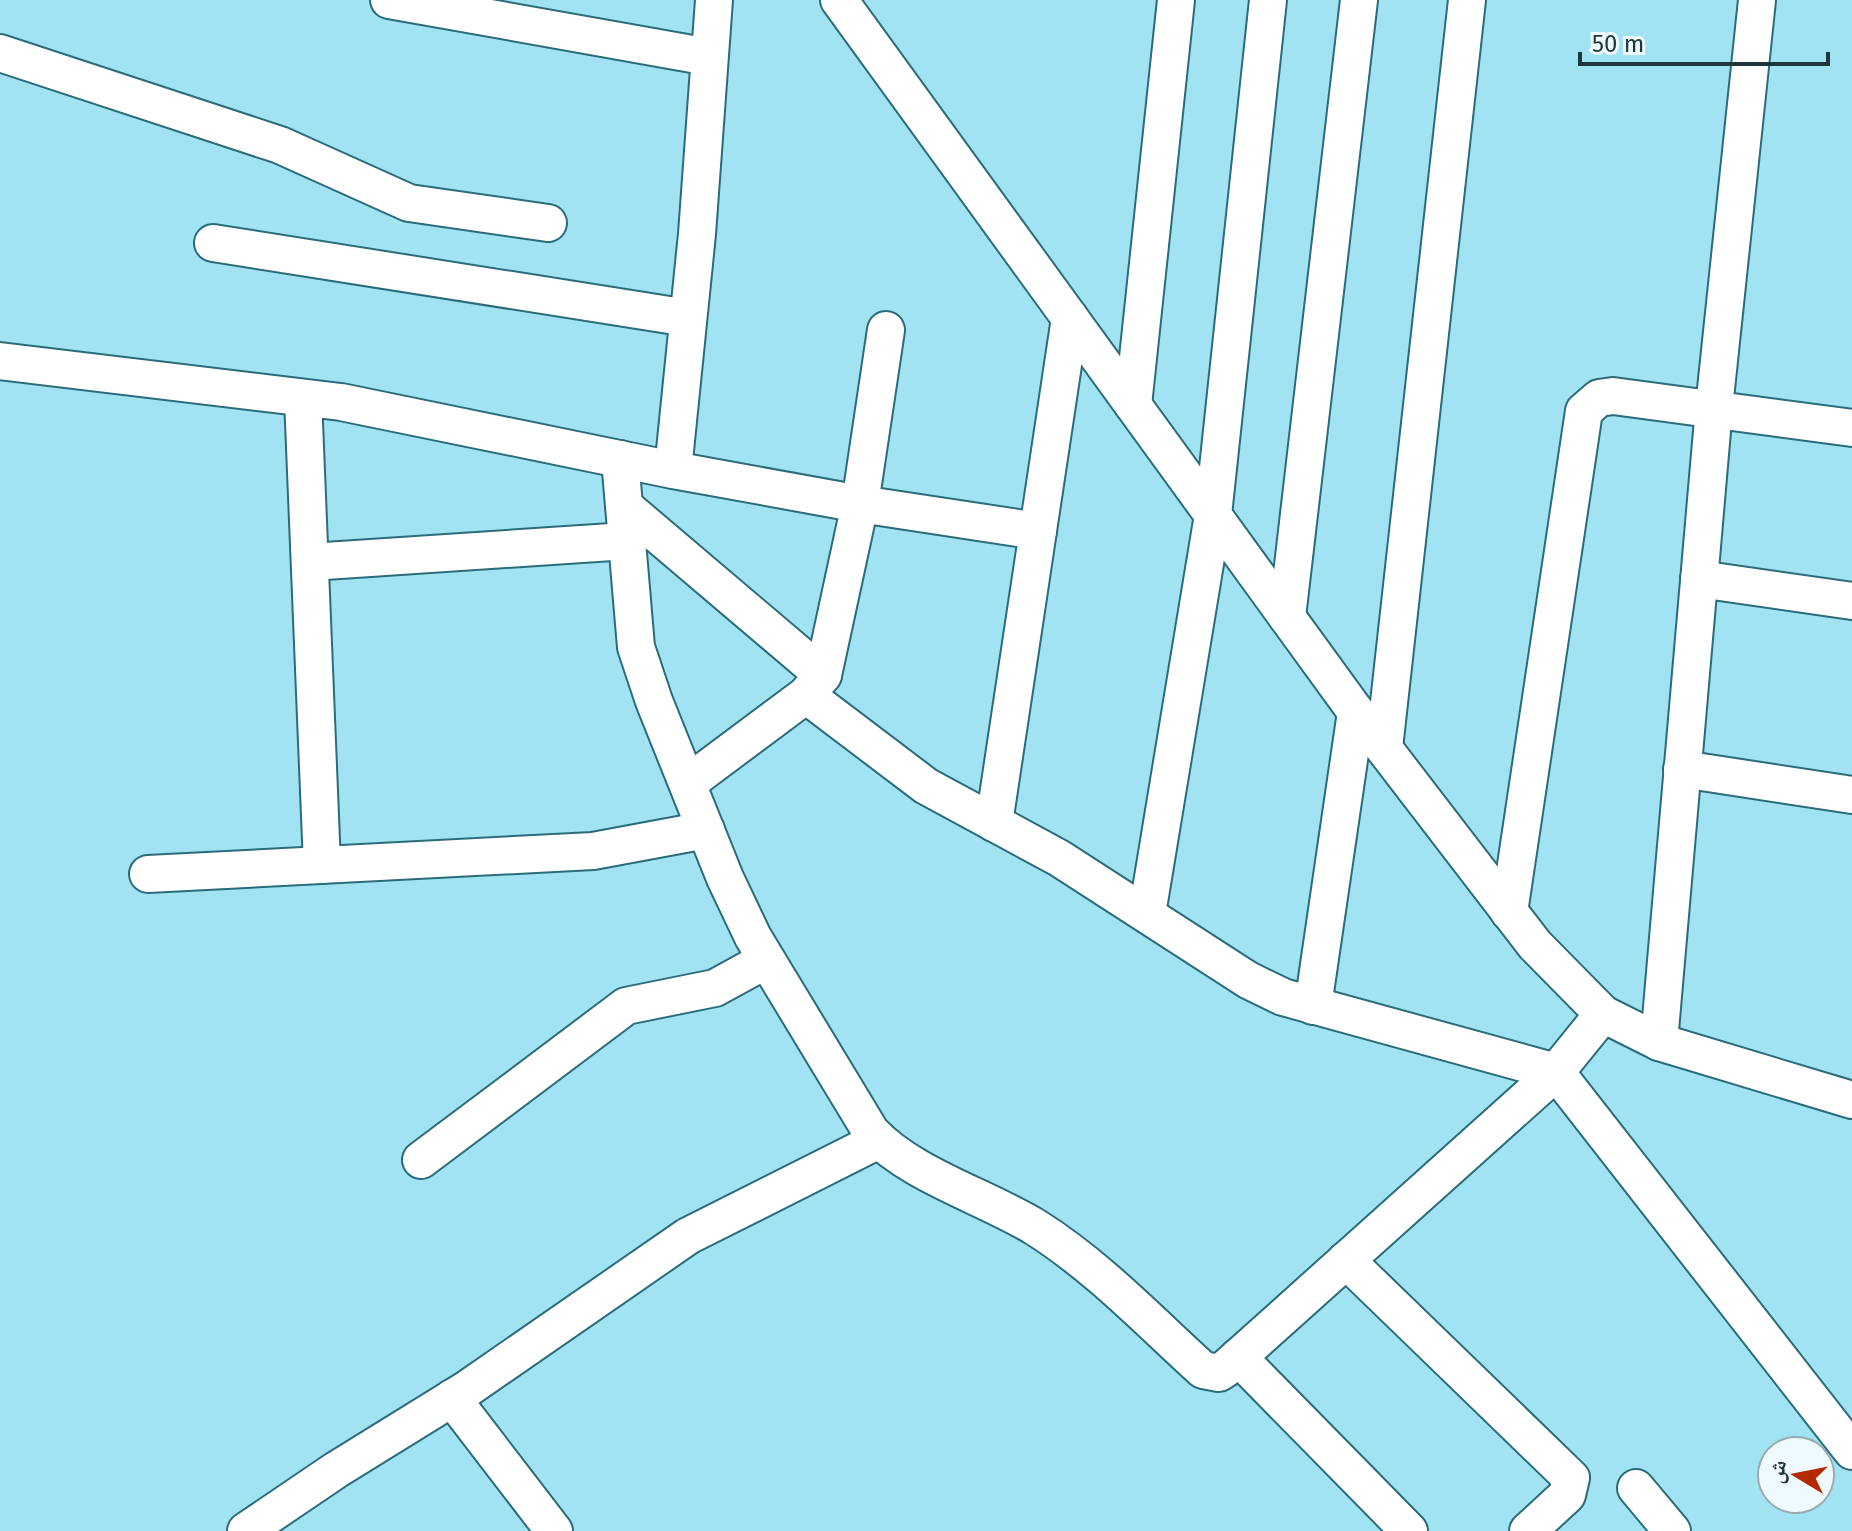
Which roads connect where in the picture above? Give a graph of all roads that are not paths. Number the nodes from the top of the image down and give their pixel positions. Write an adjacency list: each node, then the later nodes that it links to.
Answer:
1 (389, 0): 10 (street)
2 (714, 0): 10 (street)
3 (839, 0): 14 (street)
4 (1176, 0): 18 (street)
5 (1268, 0): 24 (street)
6 (1359, 0): 30 (street)
7 (1467, 0): 33 (street)
8 (1757, 0): 19 (street)
9 (0, 53): 11 (street)
10 (709, 57): 13 (street)
11 (548, 223)
12 (213, 243): 13 (street)
13 (688, 318): 22 (street)
14 (1070, 318): 18 (street); 26 (street)
15 (886, 330): 23 (street)
16 (0, 361): 17 (street)
17 (303, 398): 21 (street); 27 (street)
18 (1133, 405): 24 (street)
19 (1714, 408): 20 (street); 28 (street); 41 (street)
20 (1852, 428)
21 (620, 459): 22 (street); 25 (street)
22 (673, 470): 23 (street)
23 (860, 504): 26 (street); 31 (street)
24 (1213, 515): 30 (street); 42 (street)
25 (626, 523): 27 (street); 31 (street); 35 (street)
26 (1038, 531): 37 (street)
27 (310, 562): 39 (street)
28 (1699, 579): 29 (street); 34 (street)
29 (1852, 601)
30 (1287, 617): 32 (street)
31 (815, 685): 35 (street); 37 (street)
32 (1356, 712): 33 (street); 44 (street)
33 (1384, 748): 41 (street)
34 (1682, 769): 36 (street); 46 (street)
35 (688, 783): 38 (street)
36 (1852, 795)
37 (994, 823): 42 (street)
38 (706, 830): 39 (street); 43 (street)
39 (322, 865): 40 (street)
40 (148, 874)
41 (1509, 912): 45 (street)
42 (1147, 914): 44 (street)
43 (766, 960): 49 (street); 50 (street)
44 (1313, 1006): 47 (street)
45 (1603, 1014): 46 (street); 47 (street)
46 (1659, 1042): 48 (street)
47 (1556, 1072): 51 (street); 54 (street)
48 (1852, 1100)
49 (879, 1140): 52 (street); 53 (street)
50 (421, 1160)
51 (1346, 1260): 52 (street); 59 (street)
52 (1238, 1357): 58 (street)
53 (452, 1398): 56 (street); 57 (street)
54 (1852, 1451)
55 (1636, 1488): 60 (street)
56 (246, 1531)
57 (554, 1531)
58 (1409, 1531)
59 (1528, 1531)
60 (1672, 1531)

